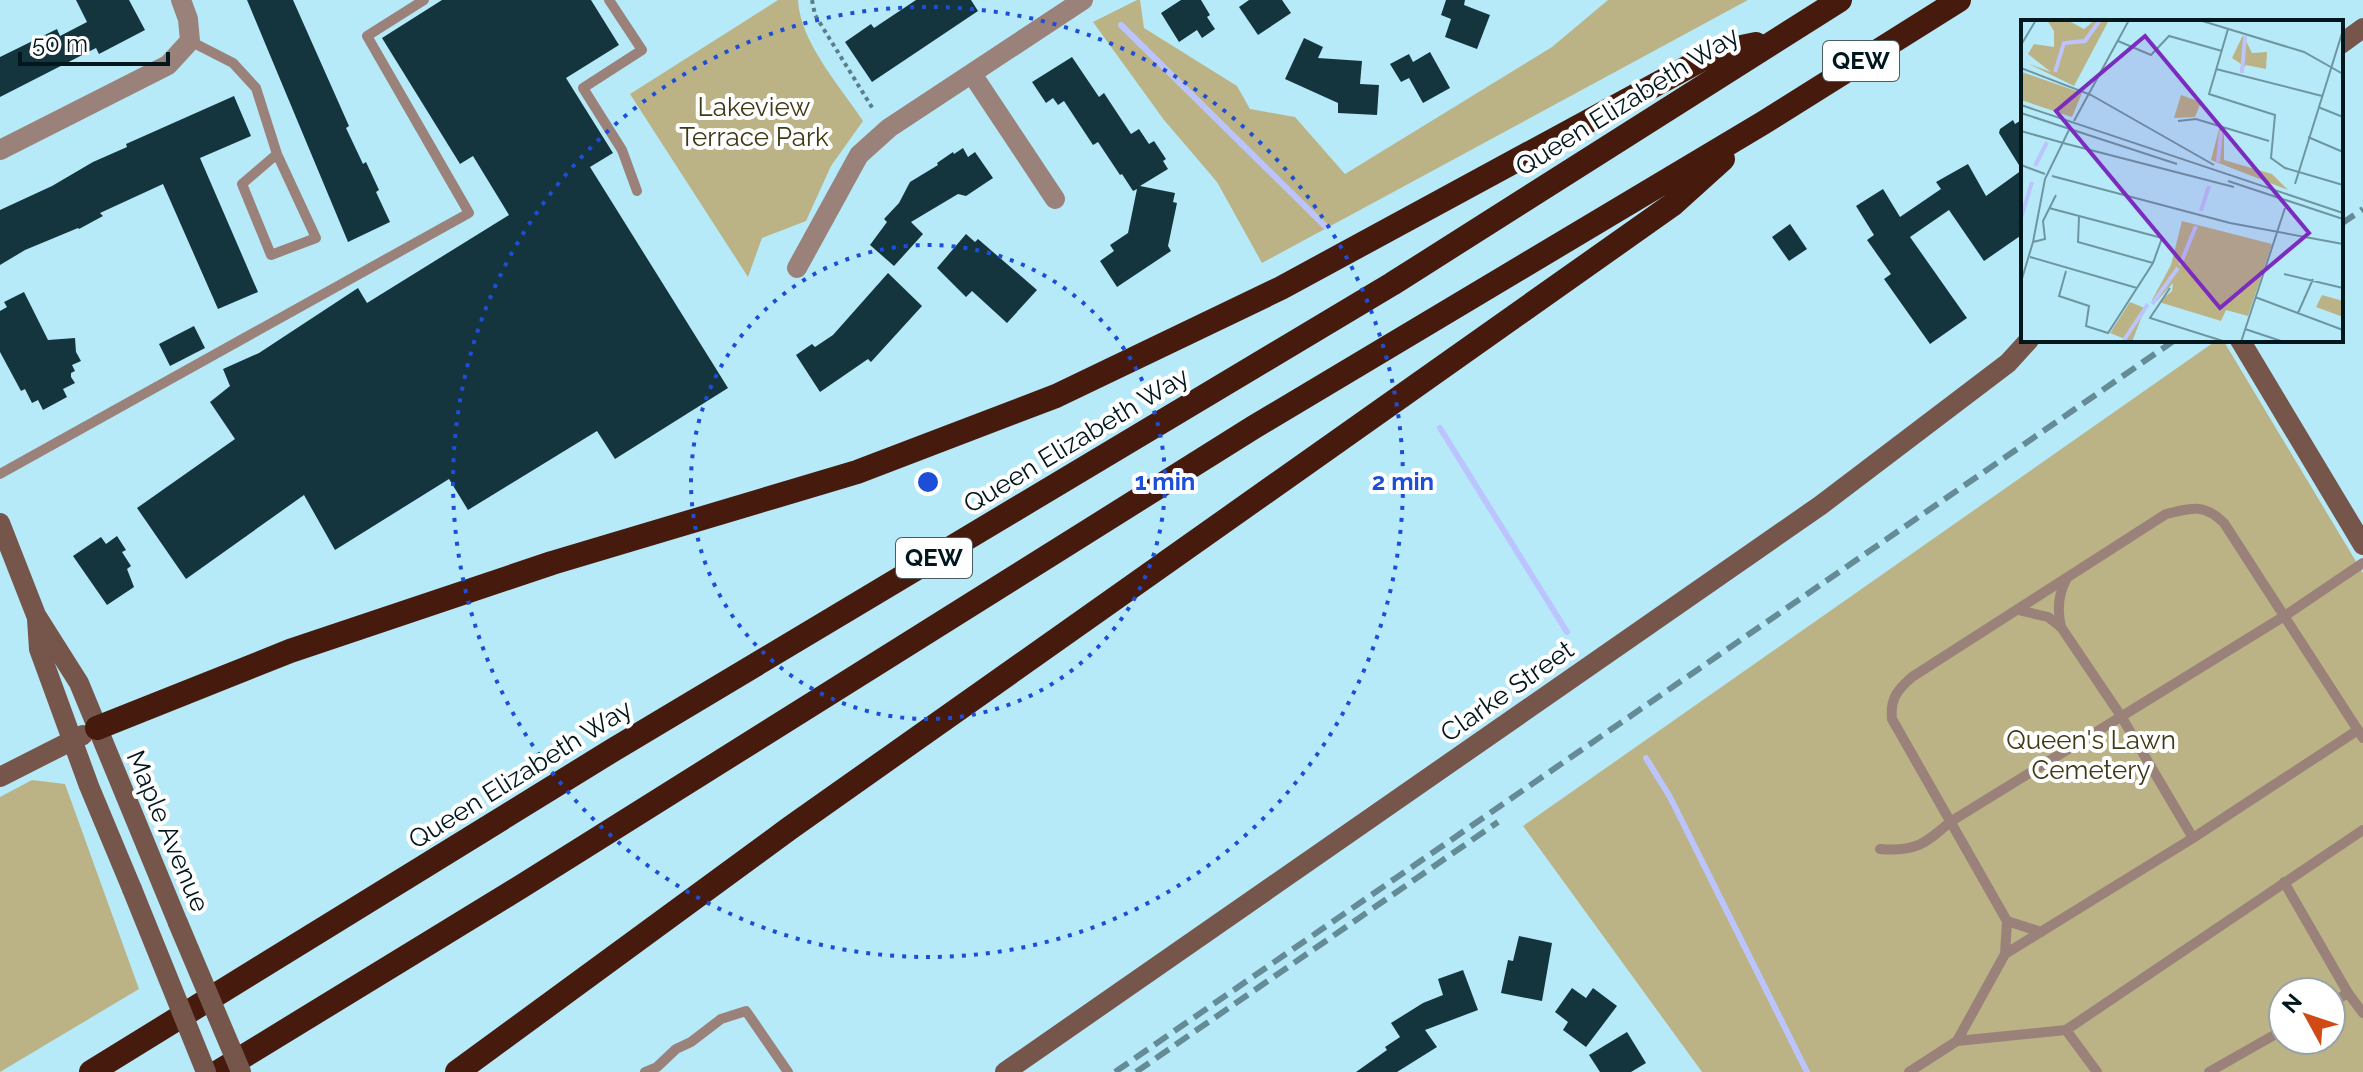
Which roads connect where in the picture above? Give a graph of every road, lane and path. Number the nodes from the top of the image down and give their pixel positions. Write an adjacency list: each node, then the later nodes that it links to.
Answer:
1 (181, 0): 10 (street)
2 (424, 0): 22 (lane)
3 (609, 0): 17 (lane)
4 (812, 0): 13 (path)
5 (1083, 0): 12 (street)
6 (1840, 0): 9 (highway, Queen Elizabeth Way / QEW)
7 (1959, 0): 14 (highway, QEW)
8 (2363, 28): 11 (street)
9 (1774, 40): 32 (highway); 49 (highway, Queen Elizabeth Way / QEW)
10 (190, 41): 15 (street); 16 (lane)
11 (2343, 43)
12 (972, 74): 18 (street); 19 (street)
13 (873, 109)
14 (1763, 123): 51 (highway, QEW); 53 (highway)
15 (0, 150)
16 (277, 154): 16 (lane)
17 (637, 191)
18 (1055, 199)
19 (797, 268)
20 (2027, 342): 56 (street, Clarke Street)
21 (2241, 342): 24 (street)
22 (0, 474)
23 (0, 523): 28 (street, Maple Avenue)
24 (2363, 545)
25 (2363, 563): 29 (lane)
26 (2068, 577): 27 (lane); 29 (lane); 30 (lane)
27 (2016, 611): 30 (lane); 36 (lane)
28 (36, 615): 32 (street, Maple Avenue); 34 (street, Maple Avenue)
29 (2286, 615): 31 (lane); 33 (lane)
30 (2061, 627): 31 (lane)
31 (2121, 716): 36 (lane); 38 (lane)
32 (97, 728): 34 (street); 52 (street, Maple Avenue, bridge)
33 (2361, 734): 38 (lane)
34 (71, 741): 35 (street); 50 (street, Maple Avenue, bridge)
35 (0, 777)
36 (1950, 822): 39 (lane); 41 (lane)
37 (2363, 830): 40 (lane)
38 (2193, 838): 42 (lane)
39 (1880, 849)
40 (2284, 882): 44 (lane); 46 (lane)
41 (2007, 921): 42 (lane); 43 (lane)
42 (2041, 932): 43 (lane)
43 (2005, 954): 48 (lane)
44 (2348, 993): 45 (lane)
45 (2363, 1013)
46 (2066, 1030): 48 (lane); 58 (lane)
47 (2267, 1039): 59 (lane)
48 (1957, 1041): 57 (lane)
49 (91, 1072)
50 (206, 1072)
51 (218, 1072)
52 (241, 1072)
53 (457, 1072)
54 (645, 1072): 55 (lane)
55 (788, 1072)
56 (1005, 1072)
57 (1909, 1072)
58 (2097, 1072)
59 (2209, 1072)

